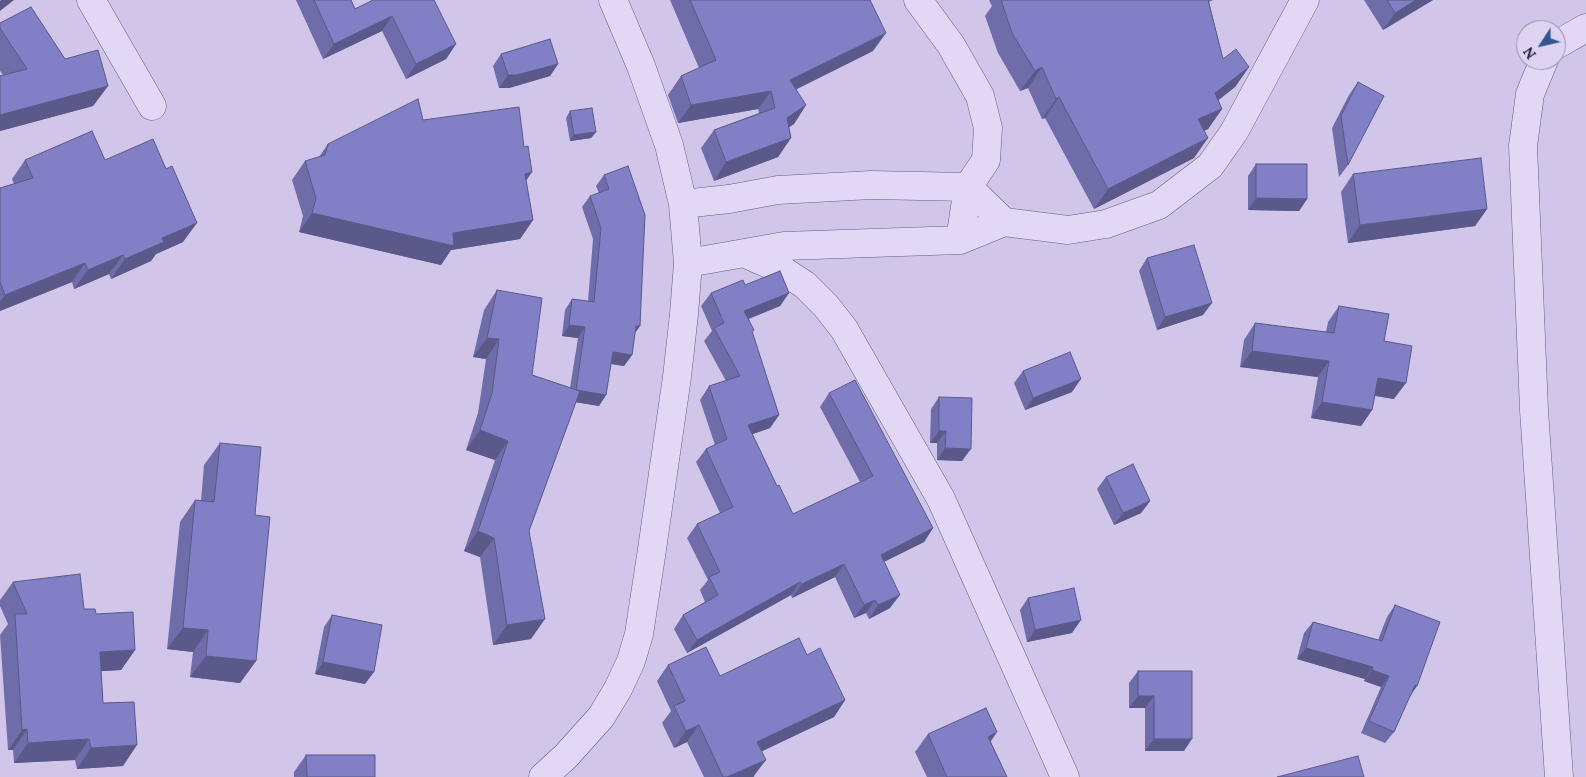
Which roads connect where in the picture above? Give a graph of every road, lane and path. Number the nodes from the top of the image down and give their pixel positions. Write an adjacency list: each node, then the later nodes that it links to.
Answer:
1 (91, 0): 8 (street)
2 (613, 0): 10 (street)
3 (918, 0): 9 (street)
4 (1304, 0): 11 (street)
5 (1586, 28): 6 (street)
6 (1566, 39)
7 (1540, 70): 17 (street)
8 (152, 106)
9 (968, 187): 10 (street); 11 (street); 12 (street)
10 (683, 204): 14 (street)
11 (1004, 222): 12 (street)
12 (960, 240): 13 (street)
13 (746, 254): 14 (street); 16 (street)
14 (688, 264): 15 (street)
15 (543, 777)
16 (1065, 777)
17 (1559, 777)

